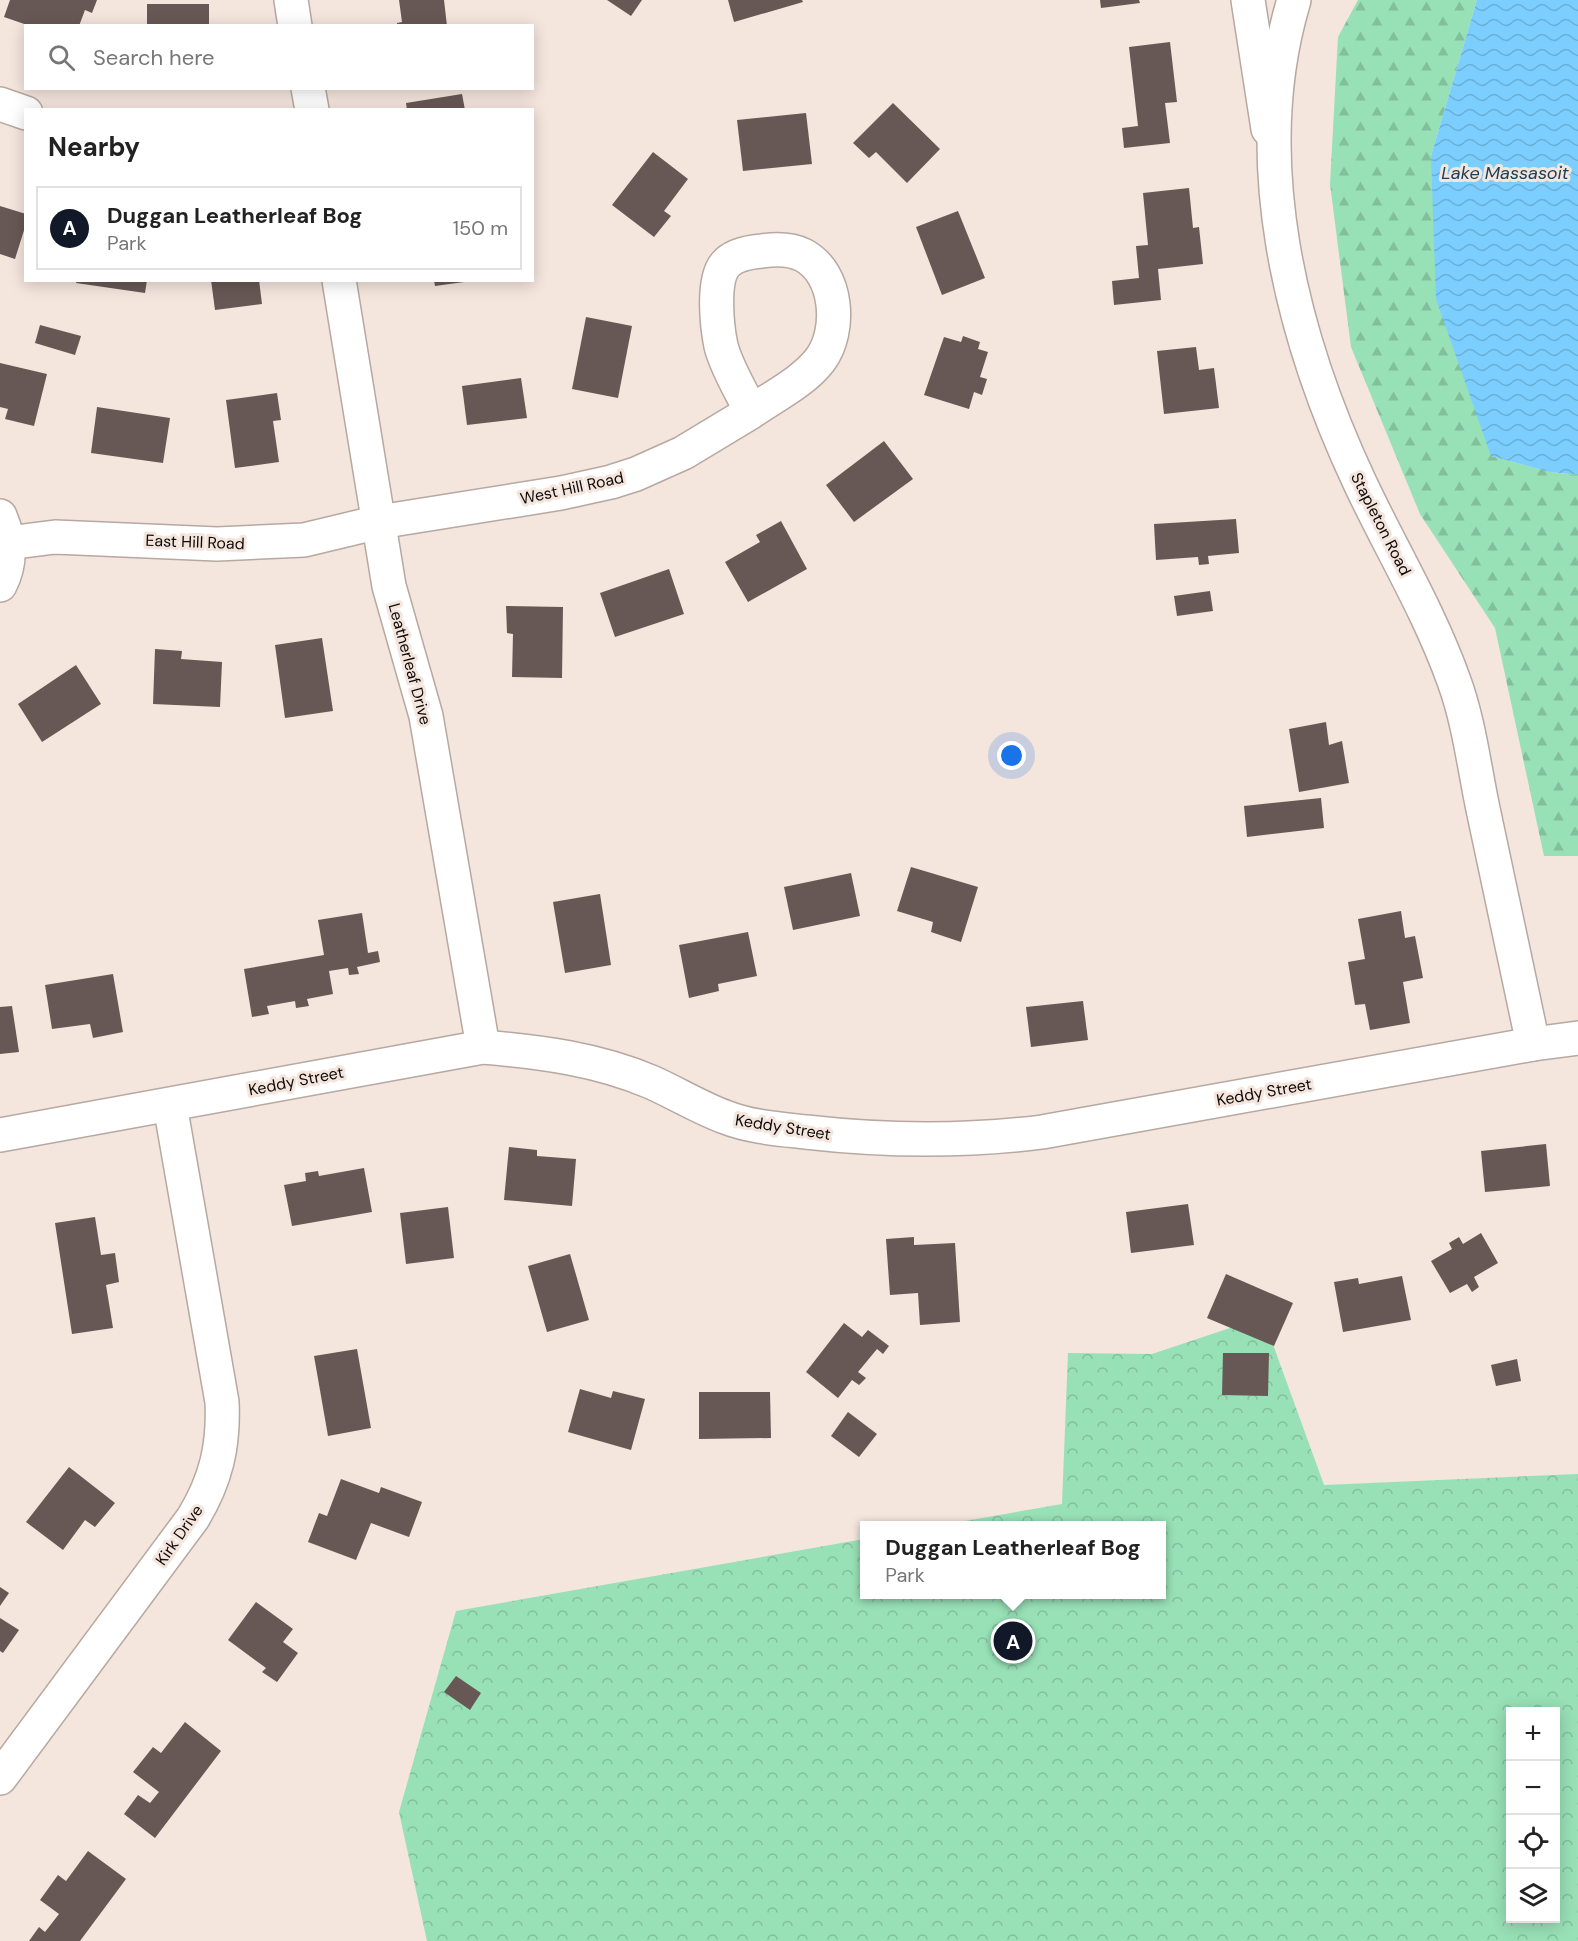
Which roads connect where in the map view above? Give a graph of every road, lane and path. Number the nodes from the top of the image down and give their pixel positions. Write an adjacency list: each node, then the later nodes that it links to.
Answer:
1 (291, 0): 4 (street)
2 (1248, 0): 9 (street)
3 (1294, 0): 9 (street, Stapleton Road)
4 (295, 24)
5 (308, 90): 7 (street)
6 (0, 104): 8 (street)
7 (312, 108)
8 (24, 112)
9 (1274, 162): 16 (street, Stapleton Road)
10 (339, 282): 12 (street, Leatherleaf Drive)
11 (751, 412): 11 (street, West Hill Road); 12 (street, West Hill Road)
12 (379, 522): 13 (street, East Hill Road); 17 (street, Leatherleaf Drive)
13 (4, 530): 14 (street, East Hill Road)
14 (0, 585)
15 (1578, 1038): 16 (street, Keddy Street)
16 (1533, 1044): 17 (street, Keddy Street)
17 (483, 1047): 18 (street, Keddy Street)
18 (170, 1105): 19 (street, Keddy Street); 20 (street, Kirk Drive)
19 (0, 1135)
20 (0, 1778)

